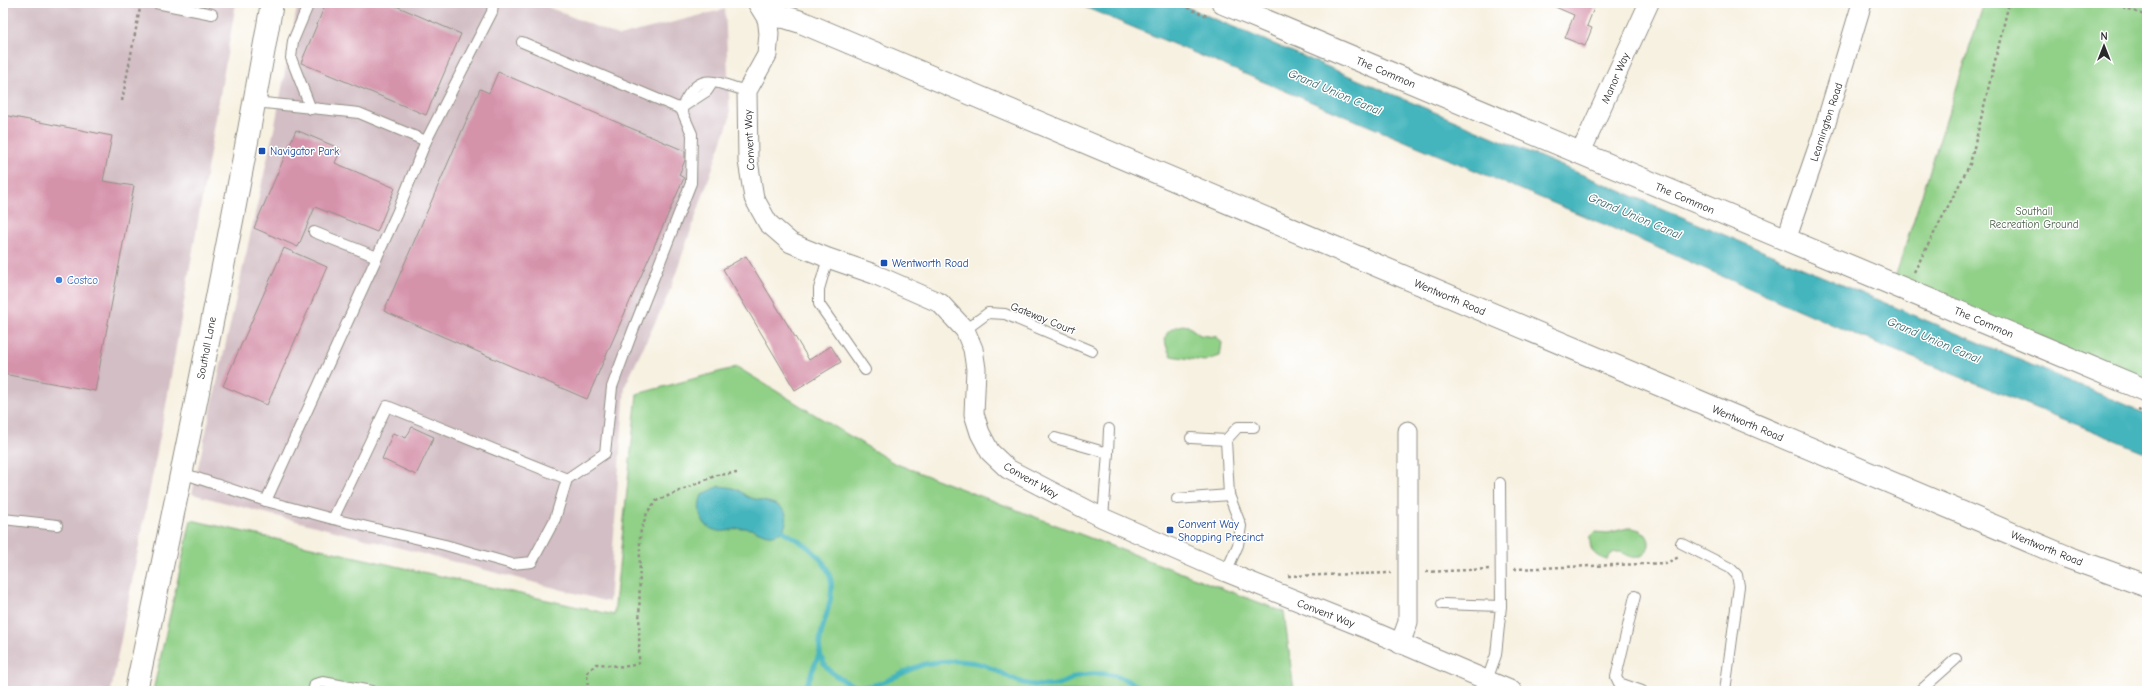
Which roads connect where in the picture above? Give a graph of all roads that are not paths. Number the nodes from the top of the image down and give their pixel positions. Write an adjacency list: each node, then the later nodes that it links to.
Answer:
1 (156, 3): 9 (lane)
2 (272, 3): 12 (street, Southall Lane)
3 (310, 3): 14 (lane)
4 (493, 3): 15 (lane)
5 (1223, 3): 16 (street, The Common)
6 (1649, 3): 16 (street, Manor Way)
7 (1862, 3): 18 (street, Leamington Road)
8 (763, 9): 11 (street, Convent Way); 44 (street, Wentworth Road)
9 (212, 14)
10 (522, 42): 13 (lane)
11 (747, 91): 13 (lane); 20 (street, Convent Way)
12 (255, 102): 14 (lane); 32 (street, Southall Lane)
13 (681, 108): 33 (lane)
14 (311, 109): 15 (lane)
15 (426, 141): 19 (lane)
16 (1580, 154): 18 (street, The Common)
17 (314, 232): 19 (lane)
18 (1786, 240): 24 (street, The Common)
19 (377, 257): 37 (lane)
20 (828, 258): 21 (street, Convent Way); 23 (lane)
21 (965, 330): 22 (lane, Gateway Court); 39 (street, Convent Way)
22 (1092, 351)
23 (865, 370)
24 (2147, 391)
25 (1254, 427): 30 (lane)
26 (1109, 429): 31 (lane)
27 (1408, 431): 48 (street)
28 (1055, 438): 31 (lane)
29 (1191, 438): 30 (lane)
30 (1226, 440): 35 (lane)
31 (1108, 453): 39 (lane)
32 (182, 473): 37 (lane); 51 (street, Southall Lane)
33 (567, 479): 40 (lane); 40 (lane)
34 (1500, 483): 47 (lane)
35 (1229, 495): 36 (lane); 43 (lane)
36 (1177, 499)
37 (266, 501): 40 (lane)
38 (3, 518): 41 (lane)
39 (1103, 518): 43 (street, Convent Way)
40 (333, 519)
41 (57, 525)
42 (1680, 543): 56 (lane)
43 (1226, 572): 48 (street, Convent Way)
44 (2147, 586)
45 (1635, 596): 55 (lane)
46 (1442, 604): 47 (lane)
47 (1501, 606): 50 (lane)
48 (1400, 644): 50 (street, Convent Way)
49 (1956, 659): 57 (lane)
50 (1487, 680): 54 (street, Convent Way)
51 (136, 691)
52 (313, 691): 53 (lane)
53 (371, 691)
54 (1512, 691)
55 (1642, 691)
56 (1725, 691)
57 (1920, 691)

